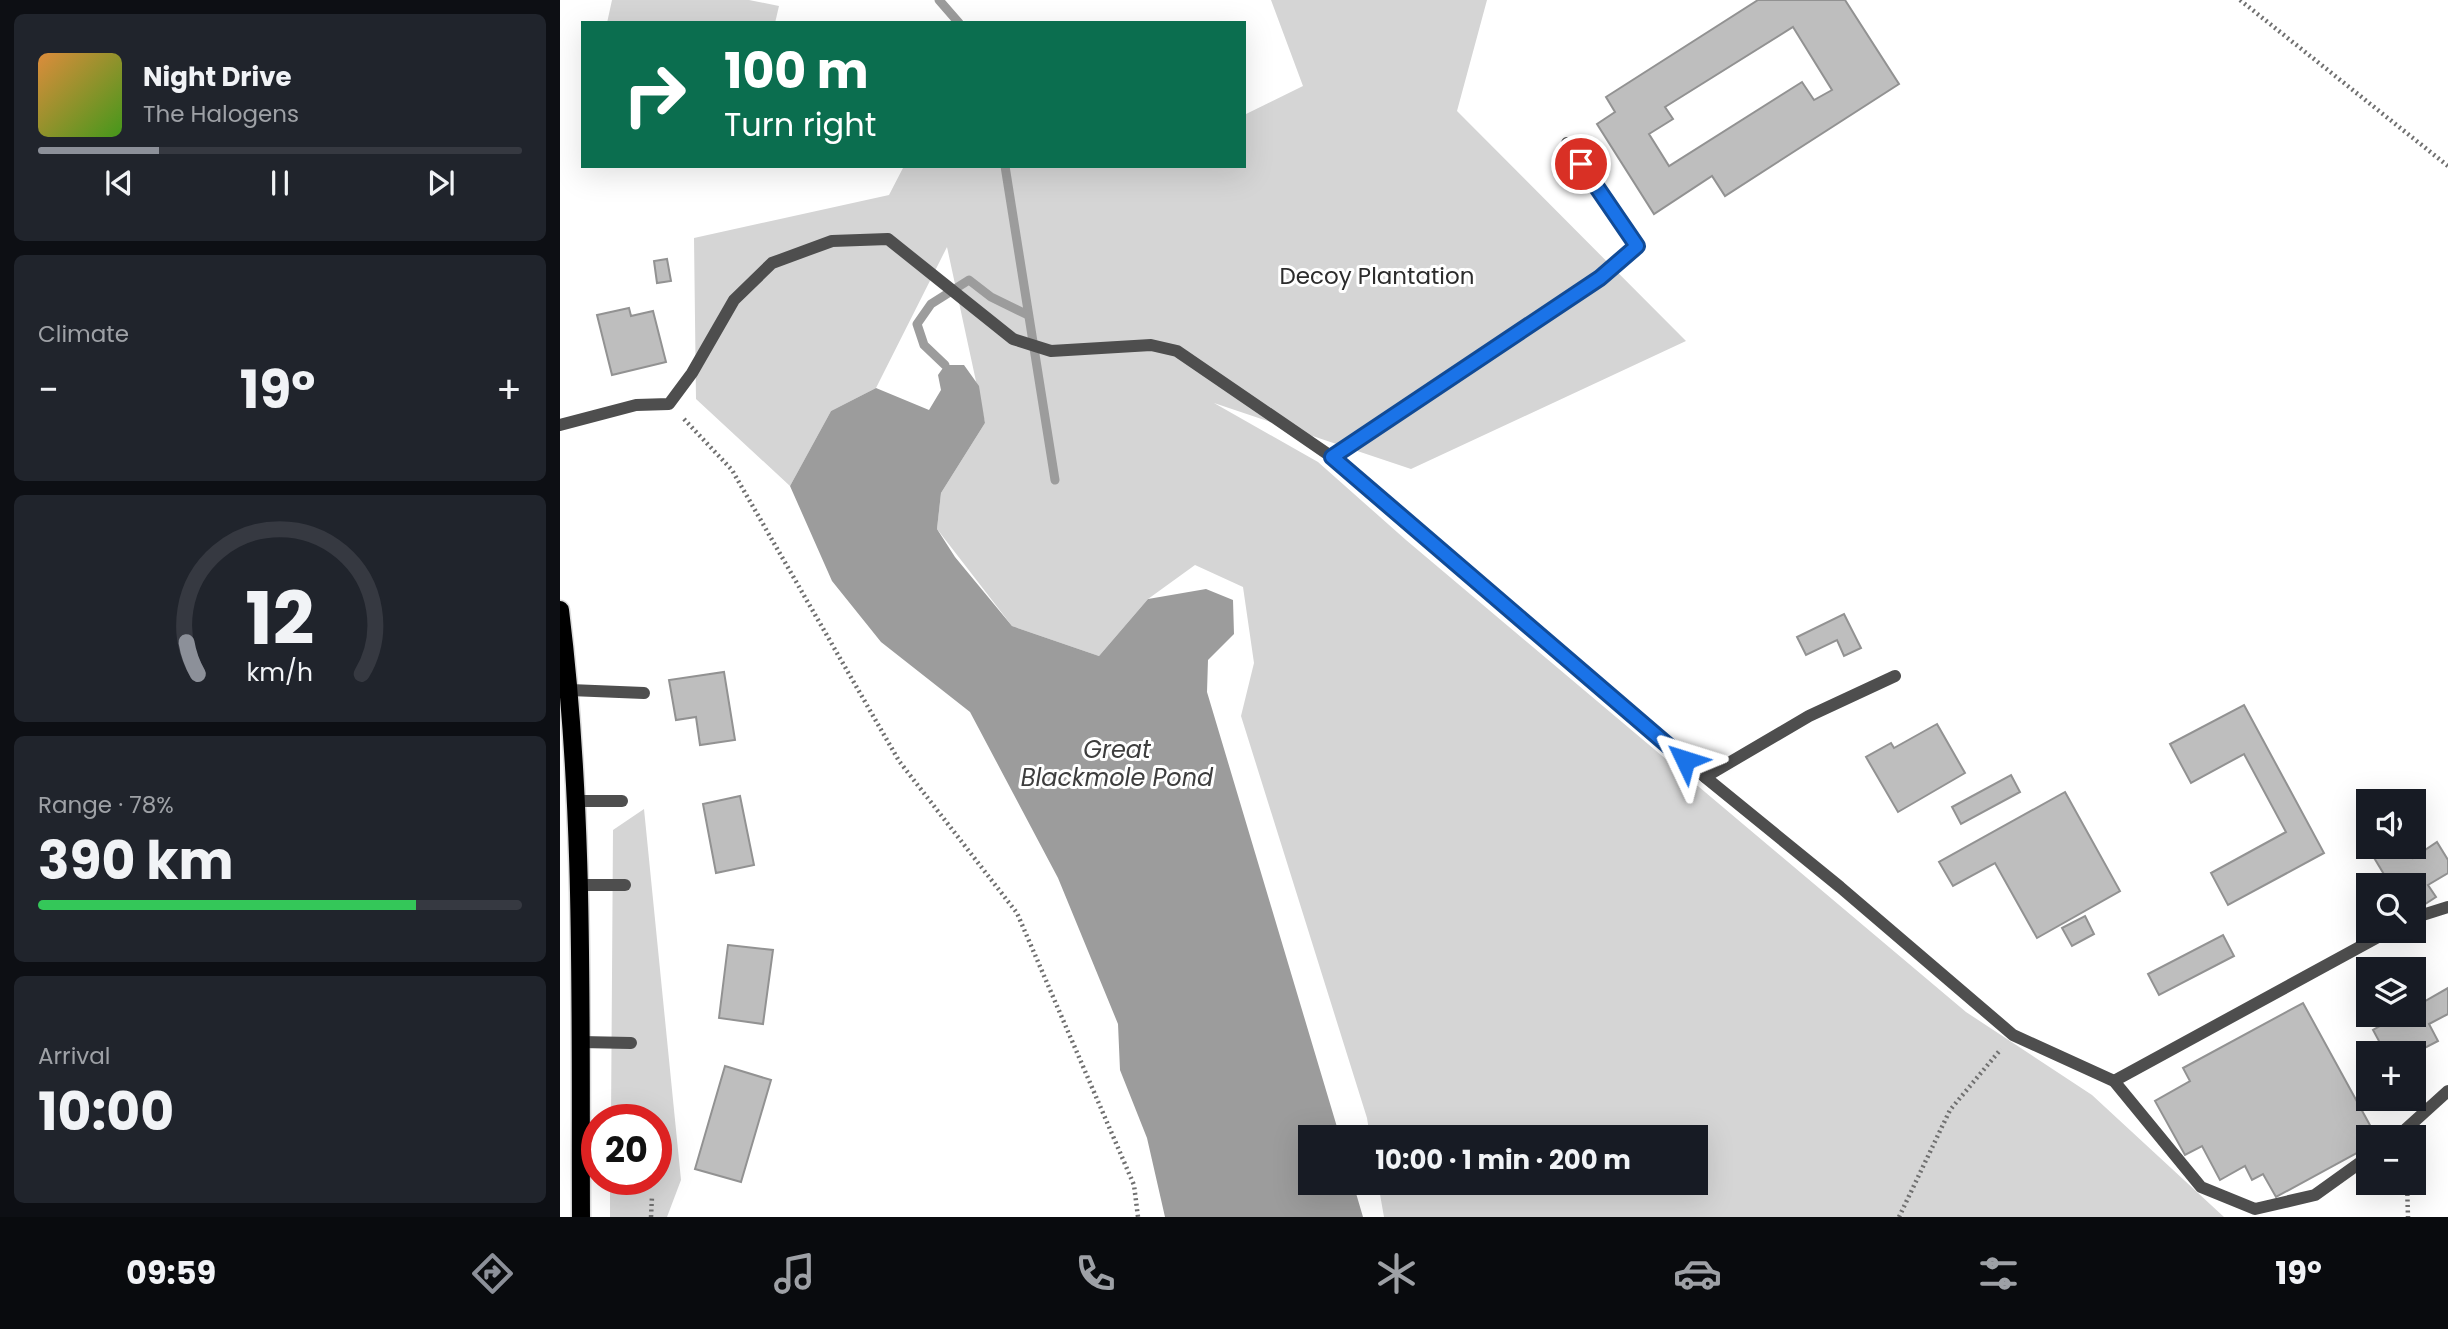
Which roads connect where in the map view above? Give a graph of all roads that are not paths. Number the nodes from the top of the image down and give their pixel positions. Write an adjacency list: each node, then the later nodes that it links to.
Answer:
1 (1567, 143): 3 (lane)
2 (560, 425): 3 (lane)
3 (1332, 457): 8 (lane)
4 (560, 610): 6 (main road)
5 (1895, 676): 8 (lane)
6 (570, 690): 7 (lane); 9 (main road)
7 (644, 693)
8 (1706, 777): 18 (lane)
9 (575, 801): 10 (lane); 11 (main road)
10 (622, 801)
11 (578, 885): 12 (lane); 16 (main road)
12 (625, 885)
13 (2448, 907): 14 (lane)
14 (2426, 914)
15 (2367, 943): 18 (lane)
16 (581, 1042): 17 (lane); 20 (main road)
17 (631, 1043)
18 (2114, 1081): 22 (lane)
19 (2448, 1091): 21 (lane)
20 (586, 1104)
21 (2410, 1125)
22 (2356, 1166)
23 (583, 1195): 24 (main road)
24 (581, 1217)

